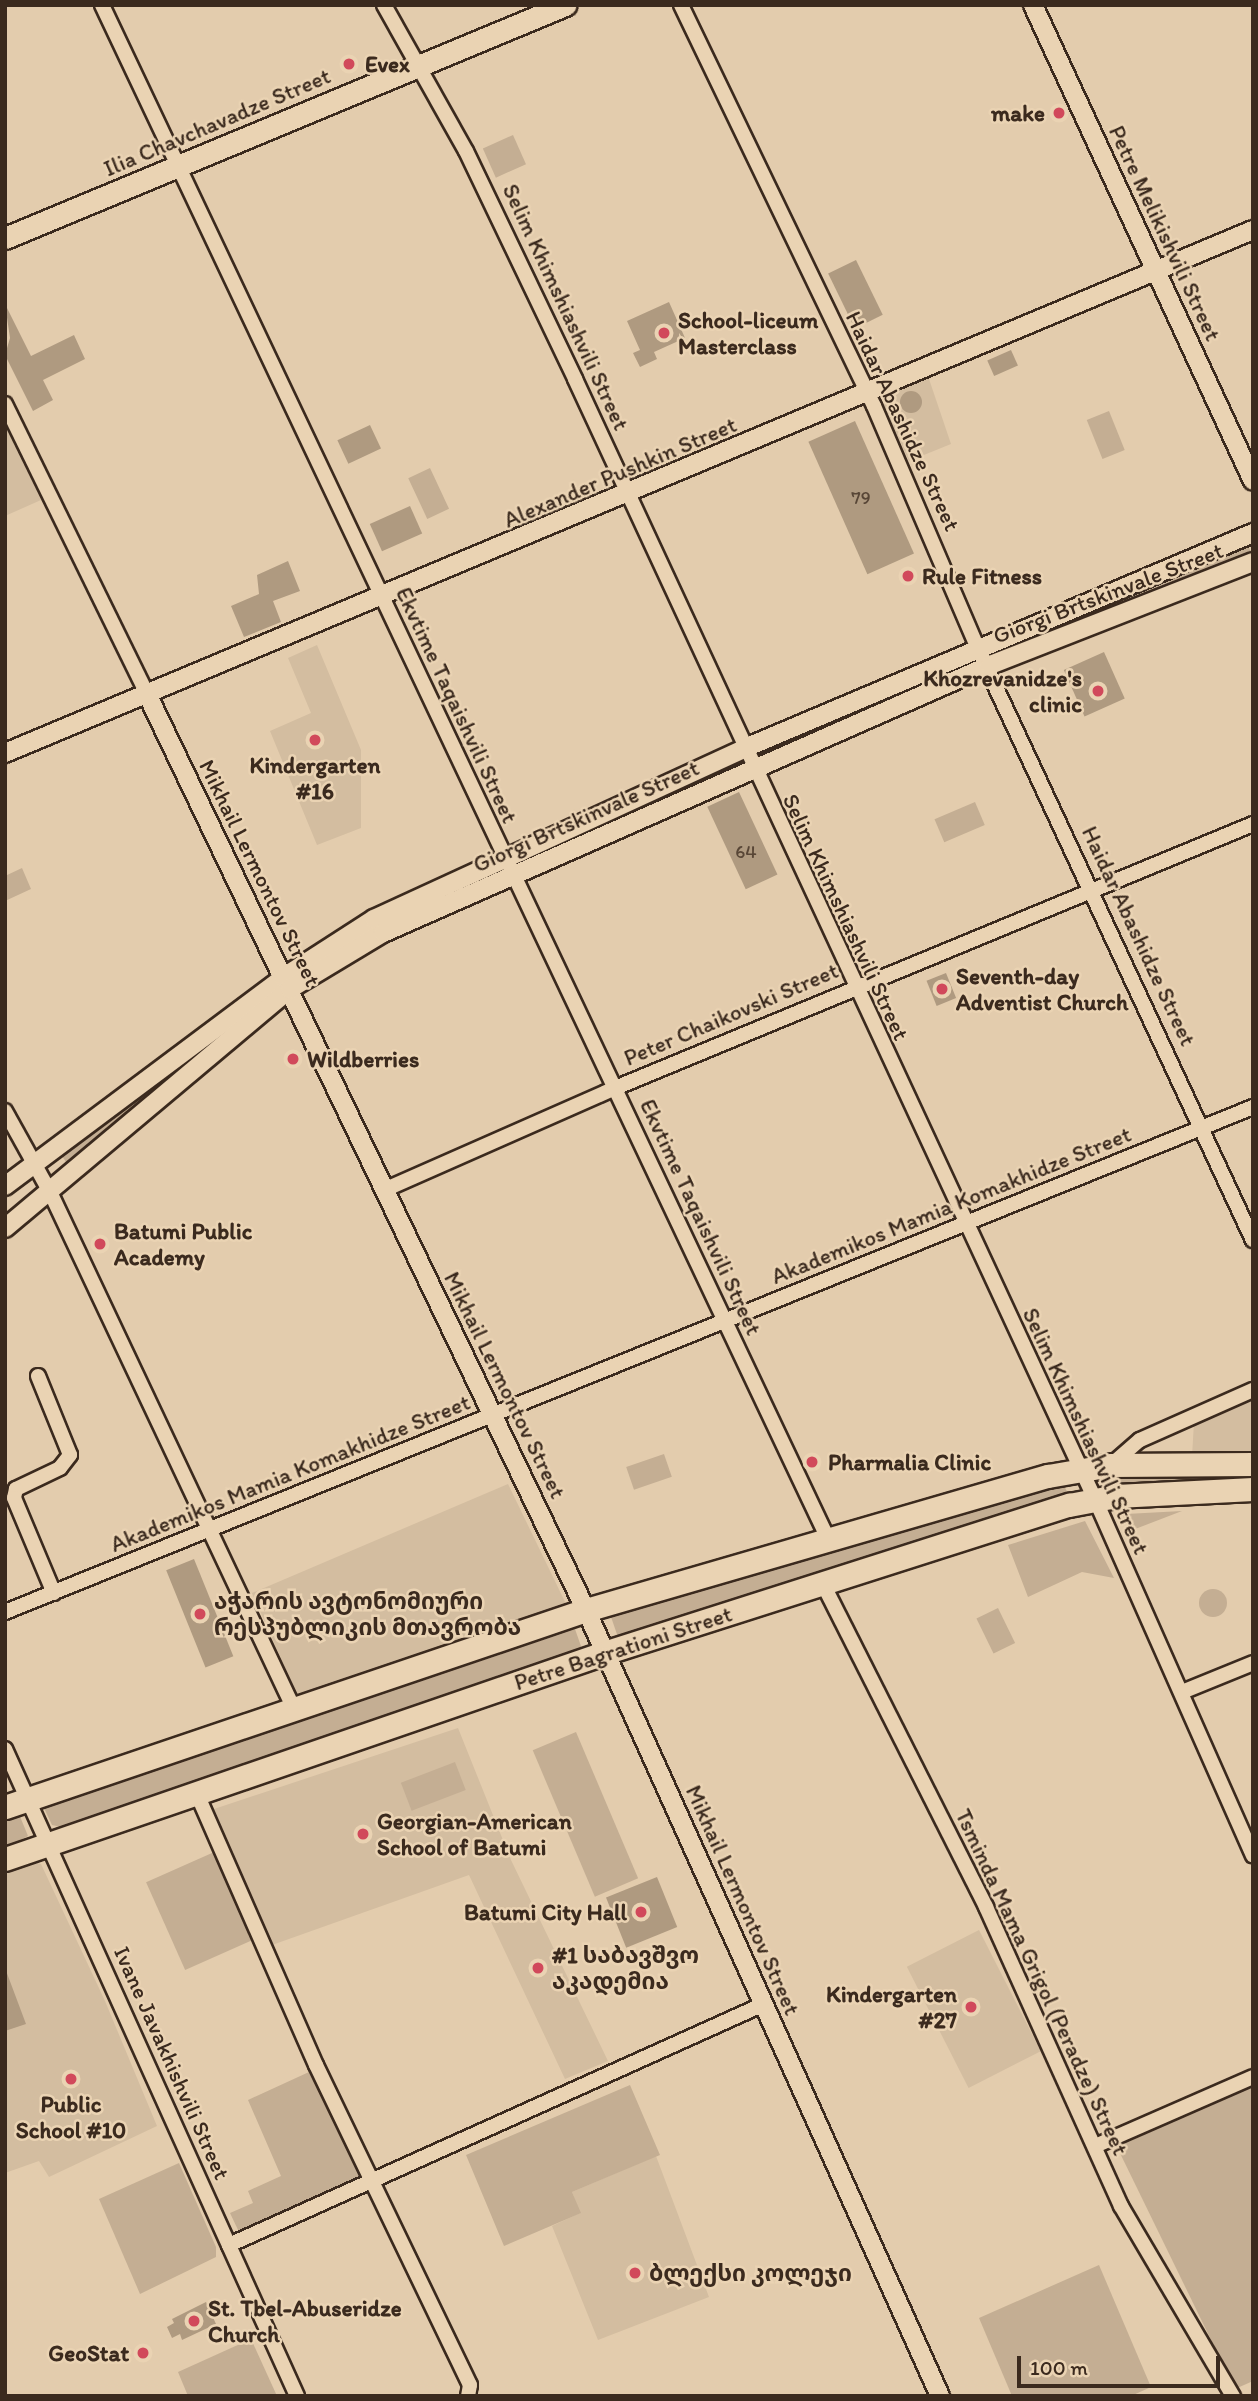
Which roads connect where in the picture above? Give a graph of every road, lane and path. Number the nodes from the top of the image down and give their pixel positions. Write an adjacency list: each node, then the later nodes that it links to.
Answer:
1 (102, 5): 8 (street, Ekvtime Taqaishvili Street)
2 (384, 5): 7 (street, Selim Khimshiashvili Street)
3 (565, 5): 6 (main road, Ilia Chavchavadze Street)
4 (681, 5): 12 (street, Haidar Abashidze Street)
5 (1033, 5): 11 (street, Petre Melikishvili Street)
6 (538, 10): 7 (main road, Ilia Chavchavadze Street)
7 (419, 66): 8 (main road, Ilia Chavchavadze Street); 15 (street, Selim Khimshiashvili Street)
8 (179, 166): 10 (main road, Ilia Chavchavadze Street); 18 (street, Ekvtime Taqaishvili Street)
9 (1253, 230): 11 (street, Alexander Pushkin Street)
10 (5, 238)
11 (1154, 271): 12 (street, Alexander Pushkin Street); 14 (street, Petre Melikishvili Street)
12 (867, 392): 15 (street, Alexander Pushkin Street); 19 (street, Haidar Abashidze Street)
13 (5, 404): 21 (street, Mikhail Lermontov Street)
14 (1253, 481)
15 (630, 496): 18 (street, Alexander Pushkin Street); 22 (street, Selim Khimshiashvili Street)
16 (1253, 533): 19 (street, Giorgi Brtskinvale Street)
17 (1253, 562): 20 (street, Giorgi Brtskinvale Street)
18 (383, 598): 21 (street, Alexander Pushkin Street); 26 (street, Ekvtime Taqaishvili Street)
19 (978, 649): 20 (street, Haidar Abashidze Street); 22 (street, Giorgi Brtskinvale Street)
20 (990, 665): 24 (street, Giorgi Brtskinvale Street); 28 (street, Haidar Abashidze Street)
21 (148, 696): 23 (street, Alexander Pushkin Street); 29 (street, Mikhail Lermontov Street)
22 (745, 748): 24 (street, Selim Khimshiashvili Street); 26 (street, Giorgi Brtskinvale Street)
23 (5, 754)
24 (753, 768): 27 (street, Giorgi Brtskinvale Street); 30 (street, Selim Khimshiashvili Street)
25 (1253, 824): 28 (street, Peter Chaikovski Street)
26 (502, 858): 27 (street, Ekvtime Taqaishvili Street); 29 (street, Giorgi Brtskinvale Street)
27 (514, 875): 29 (street, Giorgi Brtskinvale Street); 31 (street, Ekvtime Taqaishvili Street)
28 (1094, 892): 30 (street, Peter Chaikovski Street); 34 (street, Haidar Abashidze Street)
29 (287, 983): 35 (street, Giorgi Brtskinvale Street); 37 (street, Mikhail Lermontov Street); 38 (street, Giorgi Brtskinvale Street)
30 (854, 988): 31 (street, Peter Chaikovski Street); 39 (street, Selim Khimshiashvili Street)
31 (615, 1087): 37 (street, Peter Chaikovski Street); 42 (street, Ekvtime Taqaishvili Street)
32 (1253, 1107): 34 (street, Akademikos Mamia Komakhidze Street)
33 (5, 1111): 35 (street)
34 (1202, 1128): 39 (street, Akademikos Mamia Komakhidze Street); 41 (street, Haidar Abashidze Street)
35 (34, 1164): 36 (street, Giorgi Brtskinvale Street); 38 (street)
36 (5, 1186)
37 (384, 1190): 45 (street, Mikhail Lermontov Street)
38 (51, 1194): 40 (street, Giorgi Brtskinvale Street); 51 (street)
39 (964, 1224): 42 (street, Akademikos Mamia Komakhidze Street); 48 (street, Selim Khimshiashvili Street)
40 (5, 1228)
41 (1253, 1240)
42 (725, 1321): 45 (street, Akademikos Mamia Komakhidze Street); 52 (street, Ekvtime Taqaishvili Street)
43 (38, 1377): 54 (street)
44 (1253, 1390): 47 (street)
45 (492, 1415): 51 (street, Akademikos Mamia Komakhidze Street); 55 (street, Mikhail Lermontov Street)
46 (1253, 1464): 47 (main road, Petre Bagrationi Street)
47 (1111, 1465): 48 (main road, Petre Bagrationi Street)
48 (1079, 1469): 50 (street, Selim Khimshiashvili Street); 52 (main road, Petre Bagrationi Street)
49 (1253, 1489): 50 (main road, Petre Bagrationi Street)
50 (1095, 1499): 53 (main road, Petre Bagrationi Street); 59 (street, Selim Khimshiashvili Street)
51 (207, 1531): 54 (street, Akademikos Mamia Komakhidze Street); 60 (street)
52 (827, 1537): 55 (main road, Petre Bagrationi Street)
53 (822, 1582): 57 (main road, Petre Bagrationi Street); 70 (street, Tsminda Mama Grigol (Peradze) Street)
54 (54, 1593): 56 (street, Akademikos Mamia Komakhidze Street)
55 (586, 1610): 57 (street, Mikhail Lermontov Street); 60 (main road, Petre Bagrationi Street)
56 (5, 1612)
57 (604, 1653): 62 (main road, Petre Bagrationi Street); 68 (street, Mikhail Lermontov Street)
58 (1253, 1663): 59 (street)
59 (1182, 1692): 66 (street, Selim Khimshiashvili Street)
60 (295, 1709): 63 (main road, Petre Bagrationi Street)
61 (5, 1749): 63 (street, Ivane Javakhishvili Street)
62 (197, 1794): 65 (main road, Petre Bagrationi Street); 71 (street)
63 (29, 1799): 64 (main road, Petre Bagrationi Street); 65 (street, Ivane Javakhishvili Street)
64 (5, 1807)
65 (49, 1844): 67 (main road, Petre Bagrationi Street); 72 (street, Ivane Javakhishvili Street)
66 (1253, 1856)
67 (5, 1859)
68 (764, 2004): 71 (street); 75 (street, Mikhail Lermontov Street)
69 (1253, 2077): 70 (street)
70 (1095, 2146): 76 (street, Tsminda Mama Grigol (Peradze) Street)
71 (373, 2179): 72 (street); 74 (street)
72 (229, 2245): 73 (street, Ivane Javakhishvili Street)
73 (297, 2396)
74 (468, 2396)
75 (940, 2396)
76 (1233, 2396)

